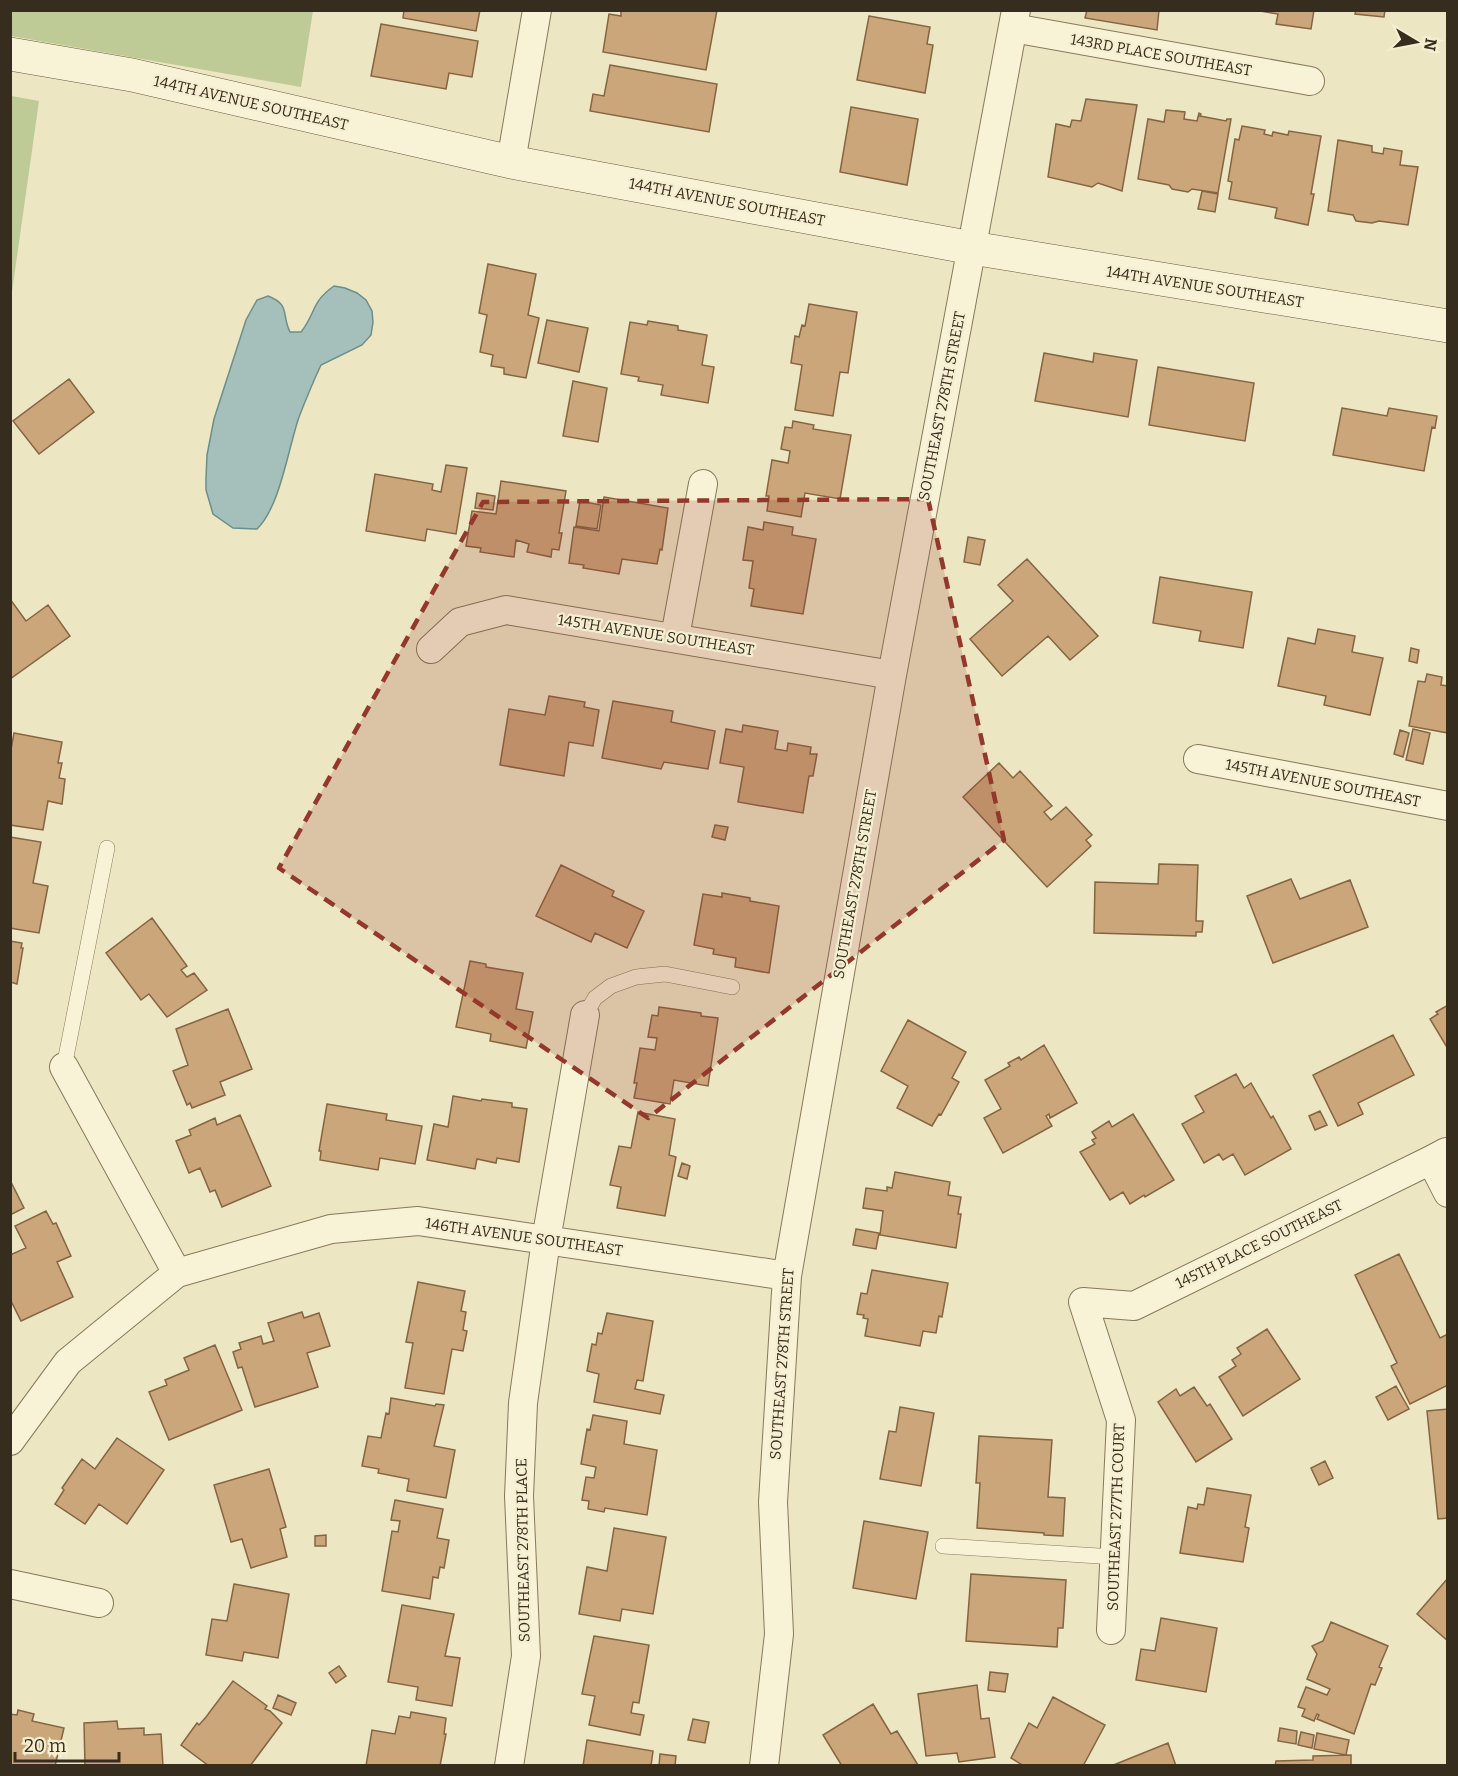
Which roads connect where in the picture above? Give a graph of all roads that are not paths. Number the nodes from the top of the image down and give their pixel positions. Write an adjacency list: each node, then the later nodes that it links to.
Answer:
1 (537, 10): 5 (street)
2 (1015, 19): 4 (street, 143RD PLACE SOUTHEAST); 6 (street, SOUTHEAST 278TH STREET)
3 (10, 54): 5 (street, 144TH AVENUE SOUTHEAST)
4 (1310, 81)
5 (511, 162): 6 (street, 144TH AVENUE SOUTHEAST)
6 (972, 248): 7 (street, 144TH AVENUE SOUTHEAST); 11 (street, SOUTHEAST 278TH STREET)
7 (1448, 326)
8 (703, 484): 9 (street)
9 (675, 637): 10 (street, 145TH AVENUE SOUTHEAST); 11 (street, 145TH AVENUE SOUTHEAST)
10 (431, 649)
11 (892, 675): 22 (street, SOUTHEAST 278TH STREET)
12 (1198, 759): 13 (street, 145TH AVENUE SOUTHEAST)
13 (1448, 806)
14 (107, 849): 17 (lane)
15 (732, 987): 16 (lane)
16 (585, 1015): 20 (street, SOUTHEAST 278TH PLACE)
17 (64, 1067): 21 (street)
18 (1439, 1155): 19 (street); 23 (street, 145TH PLACE SOUTHEAST)
19 (1448, 1192)
20 (546, 1240): 21 (street, 146TH AVENUE SOUTHEAST); 22 (street, 146TH AVENUE SOUTHEAST); 30 (street, SOUTHEAST 278TH PLACE)
21 (177, 1273): 24 (street)
22 (787, 1276): 31 (street, SOUTHEAST 278TH STREET)
23 (1083, 1302): 26 (street, SOUTHEAST 277TH COURT)
24 (10, 1441)
25 (943, 1546): 26 (lane)
26 (1115, 1557): 29 (street, SOUTHEAST 277TH COURT)
27 (10, 1584): 28 (street)
28 (99, 1603)
29 (1112, 1630)
30 (509, 1766)
31 (764, 1766)

